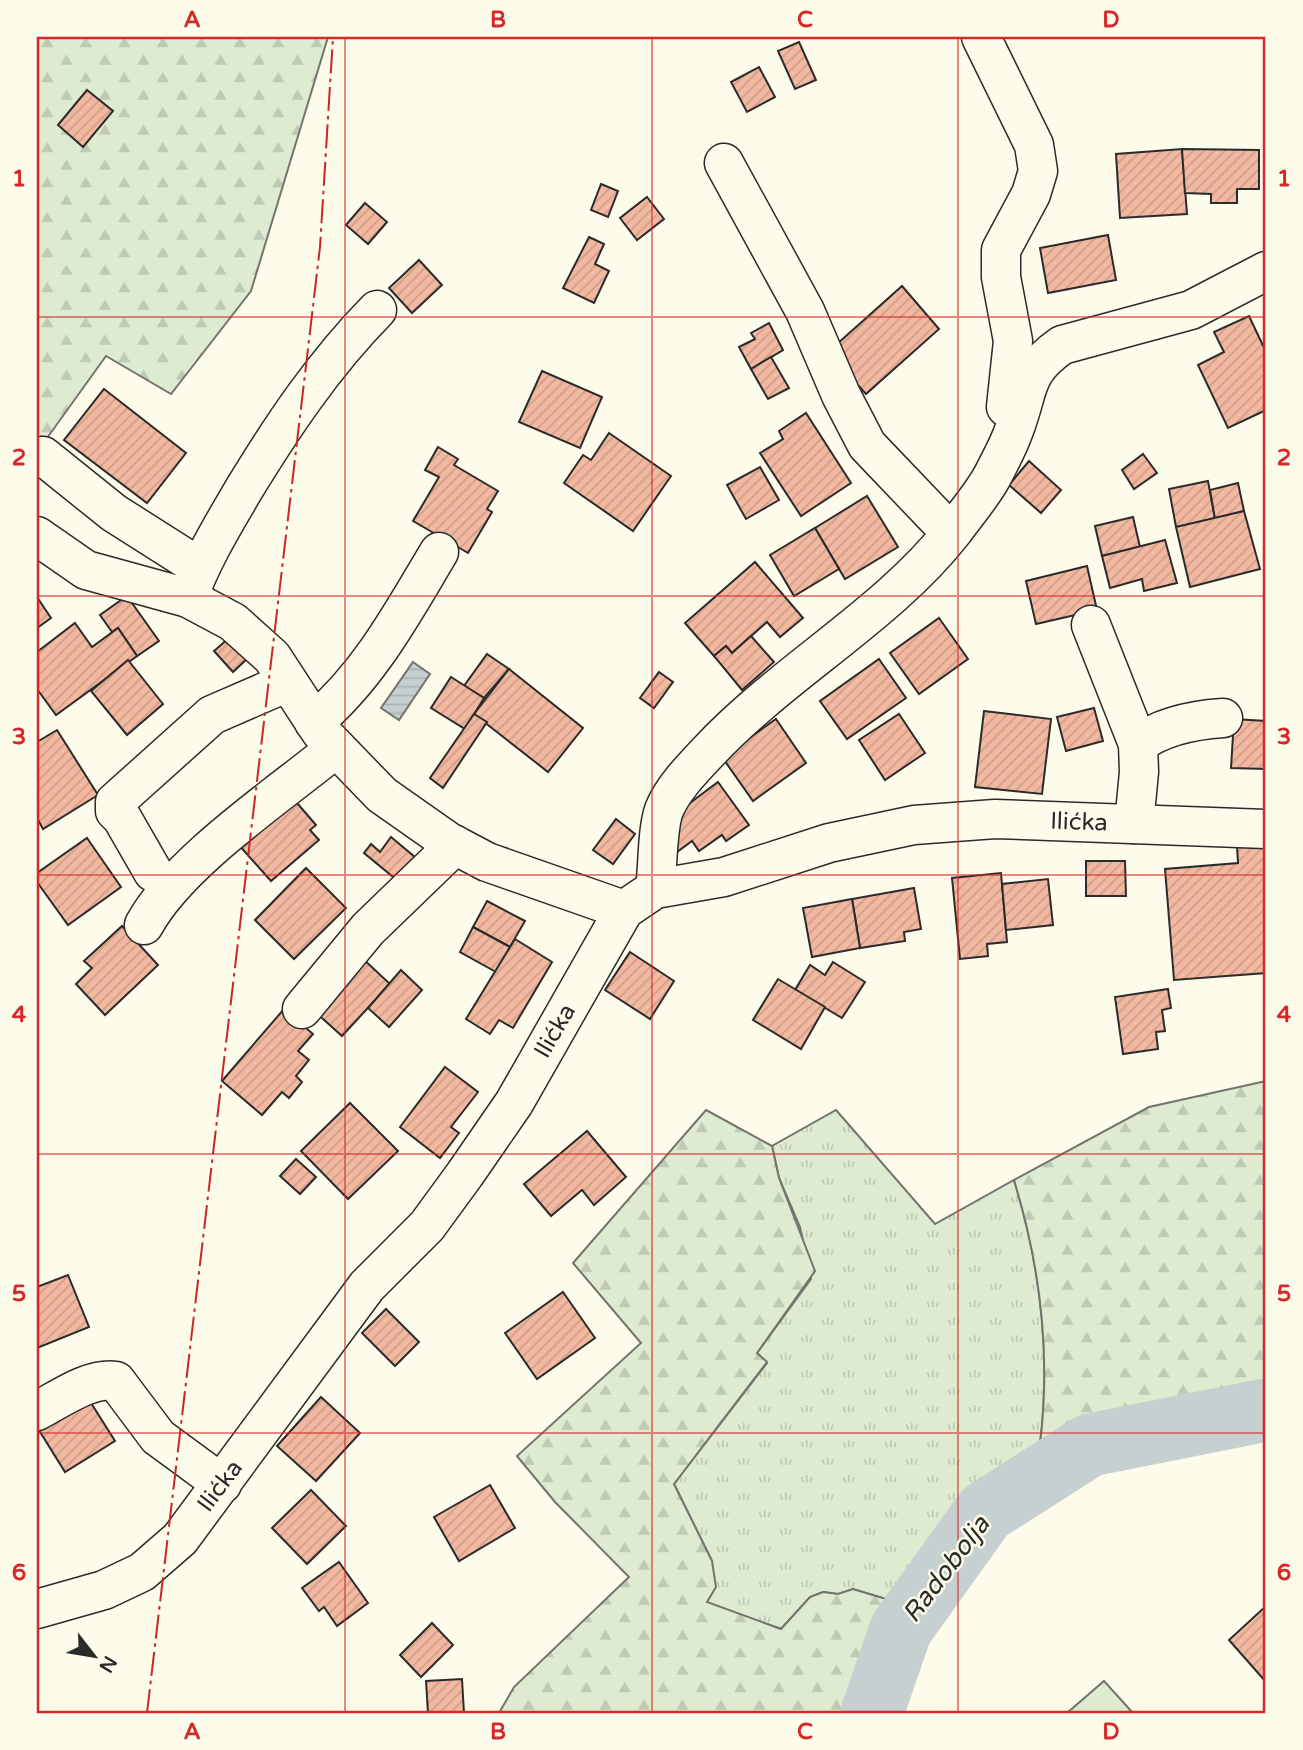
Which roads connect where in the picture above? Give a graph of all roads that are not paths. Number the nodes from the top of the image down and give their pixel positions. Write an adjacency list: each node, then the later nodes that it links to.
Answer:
1 (981, 37): 6 (street)
2 (724, 163): 7 (street)
3 (1266, 271): 6 (street)
4 (377, 310): 10 (street)
5 (43, 456): 10 (street)
6 (992, 477): 7 (street)
7 (951, 533): 20 (street)
8 (37, 537): 10 (street)
9 (439, 552): 14 (street)
10 (193, 582): 12 (street)
11 (1091, 625): 15 (street)
12 (288, 682): 14 (street); 19 (street)
13 (1223, 718): 15 (street)
14 (325, 735): 18 (street); 21 (street)
15 (1138, 744): 16 (street)
16 (1134, 824): 17 (street, Ilićka); 20 (street, Ilićka)
17 (1266, 829)
18 (455, 845): 20 (street); 22 (street)
19 (153, 872)
20 (640, 900): 24 (street, Ilićka)
21 (144, 925)
22 (302, 1009)
23 (37, 1411): 24 (street)
24 (222, 1484): 25 (street, Ilićka)
25 (37, 1609)

